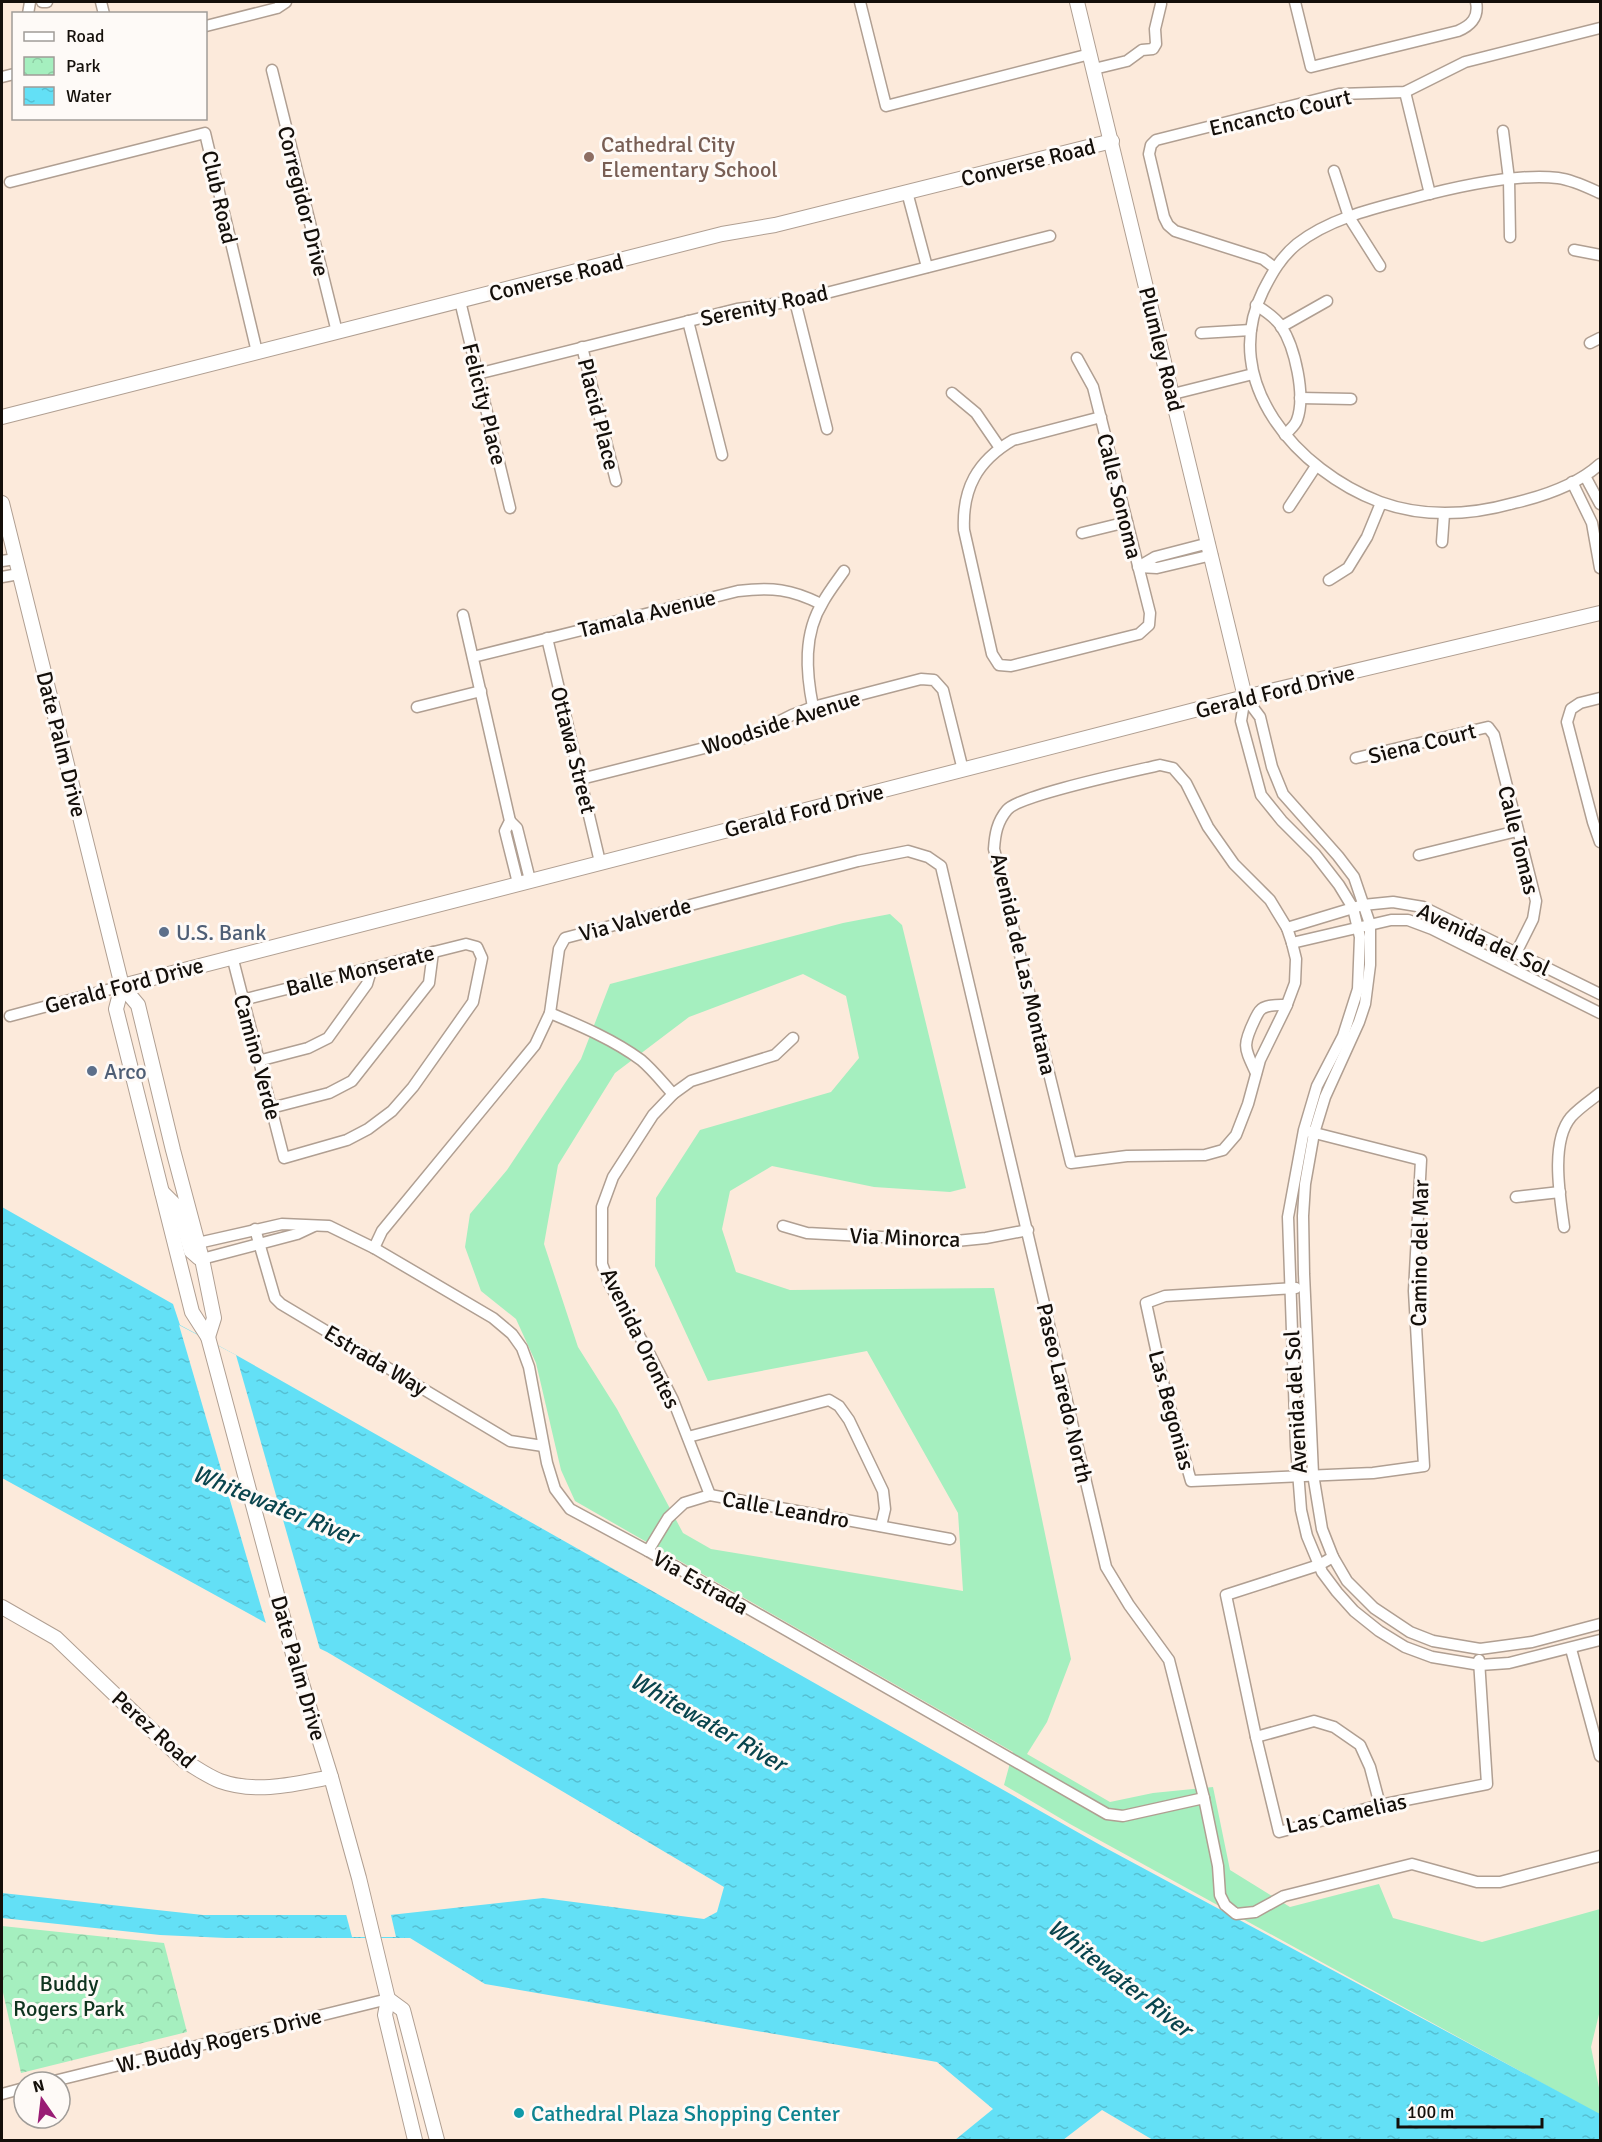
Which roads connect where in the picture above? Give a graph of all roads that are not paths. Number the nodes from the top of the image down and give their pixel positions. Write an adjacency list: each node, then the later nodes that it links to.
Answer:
1 (42, 2): 2 (street)
2 (47, 2)
3 (286, 2): 9 (street)
4 (860, 2): 11 (street)
5 (1077, 2): 11 (main road, Plumley Road)
6 (1163, 2): 12 (street)
7 (1295, 2): 8 (street)
8 (1476, 2)
9 (207, 26)
10 (1600, 28): 14 (street, Encancto Court)
11 (1090, 54): 12 (main road, Plumley Road)
12 (1094, 69): 16 (main road, Plumley Road)
13 (272, 70): 38 (street, Corregidor Drive)
14 (1405, 92): 22 (street); 30 (street, Encancto Court)
15 (1503, 131): 18 (street)
16 (1112, 141): 20 (main road, Converse Road); 48 (main road, Plumley Road)
17 (1334, 171): 23 (street)
18 (1509, 179): 21 (street); 22 (street); 25 (street)
19 (10, 182): 43 (street, Club Road)
20 (907, 192): 29 (street); 31 (main road, Converse Road)
21 (1600, 193)
22 (1430, 194): 23 (street)
23 (1349, 217): 28 (street); 30 (street)
24 (1050, 236): 29 (street, Serenity Road)
25 (1510, 237)
26 (1574, 250): 27 (street)
27 (1600, 255)
28 (1380, 266)
29 (927, 267): 32 (street, Serenity Road)
30 (1275, 267): 34 (street)
31 (460, 301): 38 (main road, Converse Road); 45 (street, Felicity Place)
32 (795, 301): 35 (street, Serenity Road); 53 (street)
33 (1327, 302): 36 (street)
34 (1256, 305): 36 (street); 37 (street)
35 (688, 321): 42 (street, Serenity Road); 56 (street)
36 (1281, 327): 49 (street)
37 (1251, 330): 39 (street); 46 (street)
38 (337, 332): 43 (main road, Converse Road)
39 (1201, 333)
40 (1600, 338): 41 (street)
41 (1590, 344)
42 (582, 347): 45 (street, Serenity Road); 60 (street, Placid Place)
43 (257, 352): 51 (main road, Converse Road)
44 (1077, 358): 52 (street, Calle Sonoma)
45 (477, 374): 66 (street, Felicity Place)
46 (1253, 374): 48 (street); 54 (street)
47 (952, 393): 55 (street)
48 (1173, 394): 71 (main road, Plumley Road)
49 (1300, 398): 50 (street); 54 (street)
50 (1351, 399)
51 (2, 417)
52 (1101, 417): 55 (street); 68 (street, Calle Sonoma)
53 (827, 429)
54 (1285, 435): 58 (street)
55 (1000, 447): 73 (street, Calle Sonoma)
56 (722, 455)
57 (1600, 464): 59 (street)
58 (1316, 466): 62 (street); 65 (street)
59 (1585, 476): 61 (street); 64 (street)
60 (616, 481)
61 (1572, 482): 67 (street); 74 (street)
62 (1381, 502): 67 (street); 78 (street)
63 (2, 503): 72 (main road, Date Palm Drive)
64 (1600, 504)
65 (1289, 507)
66 (510, 508)
67 (1444, 514): 70 (street)
68 (1127, 522): 69 (street); 73 (street, Calle Sonoma)
69 (1082, 533)
70 (1442, 542)
71 (1210, 549): 73 (street); 85 (main road, Plumley Road)
72 (8, 560): 76 (main road, Date Palm Drive)
73 (1138, 567)
74 (1600, 568)
75 (844, 571): 79 (street)
76 (19, 574): 77 (street); 111 (main road, Date Palm Drive)
77 (2, 577)
78 (1329, 580)
79 (821, 604): 82 (street, Tamala Avenue); 88 (street)
80 (1600, 613): 85 (main road, Gerald Ford Drive)
81 (463, 615): 83 (street)
82 (547, 638): 83 (street, Tamala Avenue); 92 (street, Ottawa Street)
83 (473, 657): 84 (street)
84 (481, 691): 87 (street); 93 (street)
85 (1245, 697): 91 (main road, Gerald Ford Drive); 102 (street, Avenida del Sol); 102 (street, Avenida del Sol)
86 (1600, 698): 97 (street)
87 (417, 707)
88 (813, 707): 91 (street, Woodside Avenue); 92 (street, Woodside Avenue)
89 (1488, 727): 90 (street, Siena Court); 94 (street, Calle Tomas)
90 (1356, 759)
91 (963, 770): 100 (main road, Gerald Ford Drive)
92 (581, 779): 100 (street, Ottawa Street)
93 (510, 821): 95 (street); 96 (street)
94 (1517, 831): 98 (street); 108 (street, Calle Tomas)
95 (519, 836): 96 (street); 101 (street)
96 (507, 839): 101 (street)
97 (1600, 842)
98 (1419, 855)
99 (928, 857): 115 (street, Via Valverde); 133 (street, Paseo Laredo North)
100 (600, 862): 101 (main road, Gerald Ford Drive)
101 (524, 881): 109 (main road, Gerald Ford Drive)
102 (1358, 906): 103 (street, Avenida del Sol); 104 (street, Avenida del Sol); 105 (street, Avenida del Sol); 108 (street, Avenida del Sol)
103 (1370, 924): 104 (street, Avenida del Sol); 116 (street, Avenida del Sol); 124 (street, Avenida del Sol)
104 (1359, 927): 106 (street, Avenida del Sol); 124 (street, Avenida del Sol)
105 (1287, 928): 106 (street, Avenida de Las Montana); 120 (street, Avenida de Las Montana)
106 (1292, 943): 114 (street, Avenida de Las Montana)
107 (433, 952): 110 (street, Balle Monserate); 123 (street); 125 (street, Balle Monserate)
108 (1516, 953): 112 (street, Avenida del Sol)
109 (232, 956): 111 (main road, Gerald Ford Drive); 113 (street, Camino Verde)
110 (372, 967): 113 (street, Balle Monserate); 119 (street)
111 (122, 986): 117 (street, Gerald Ford Drive); 126 (main road, Date Palm Drive); 134 (main road, Date Palm Drive)
112 (1600, 994)
113 (242, 1000): 119 (street, Camino Verde)
114 (1287, 1005): 120 (street, Avenida de Las Montana); 120 (street)
115 (550, 1013): 122 (street); 136 (street, Via Valverde)
116 (1600, 1013)
117 (10, 1016)
118 (793, 1038): 122 (street, Avenida Orontes)
119 (258, 1061): 123 (street, Camino Verde)
120 (1256, 1073)
121 (1600, 1093): 127 (street)
122 (673, 1094): 141 (street, Avenida Orontes)
123 (271, 1108): 125 (street, Camino Verde)
124 (1309, 1132): 138 (street, Avenida del Sol); 139 (street, Avenida del Sol); 143 (street, Camino del Mar)
125 (284, 1158)
126 (162, 1192): 137 (main road); 140 (main road, Date Palm Drive)
127 (1560, 1192): 128 (street); 131 (street)
128 (1516, 1197)
129 (314, 1226): 132 (street, Via Estrada); 135 (street); 136 (street, Via Estrada)
130 (783, 1226): 133 (street, Via Minorca)
131 (1564, 1227)
132 (255, 1229): 134 (street, Via Estrada); 135 (street, Estrada Way)
133 (1028, 1230): 161 (street, Paseo Laredo North)
134 (198, 1243): 137 (main road, Date Palm Drive)
135 (259, 1245): 137 (street); 142 (street, Estrada Way)
136 (374, 1248): 142 (street, Via Estrada)
137 (202, 1259): 140 (main road, Date Palm Drive)
138 (1305, 1287): 139 (street, Las Begonias); 144 (street, Avenida del Sol)
139 (1290, 1288): 145 (street, Avenida del Sol); 145 (street, Las Begonias)
140 (208, 1337): 160 (main road, Date Palm Drive)
141 (688, 1437): 146 (street, Avenida Orontes); 147 (street)
142 (543, 1446): 149 (street, Via Estrada)
143 (1424, 1466): 144 (street, Las Begonias)
144 (1313, 1474): 145 (street, Las Begonias); 150 (street, Avenida del Sol)
145 (1298, 1475): 151 (street, Avenida del Sol)
146 (710, 1495): 147 (street, Calle Leandro); 149 (street, Calle Leandro)
147 (881, 1526): 148 (street, Calle Leandro)
148 (950, 1539)
149 (648, 1551): 161 (street, Via Estrada)
150 (1333, 1557): 151 (street, Las Camelias); 156 (street, Avenida del Sol)
151 (1318, 1565): 157 (street, Avenida del Sol); 158 (street, Las Camelias)
152 (2, 1607): 160 (main road, Perez Road)
153 (1600, 1624): 156 (street, Avenida del Sol)
154 (1600, 1640): 155 (street, Avenida del Sol)
155 (1571, 1649): 157 (street, Avenida del Sol); 159 (street)
156 (1480, 1650): 157 (street, Las Camelias)
157 (1480, 1665): 162 (street, Las Camelias)
158 (1256, 1737): 162 (street); 162 (street, Las Camelias)
159 (1600, 1756)
160 (331, 1776): 164 (main road, Date Palm Drive)
161 (1204, 1798): 163 (street, Paseo Laredo North)
162 (1380, 1805)
163 (1600, 1856)
164 (388, 1999): 165 (street, W. Buddy Rogers Drive); 166 (main road, Date Palm Drive); 167 (main road, Date Palm Drive)
165 (72, 2077)
166 (415, 2140)
167 (437, 2140)

